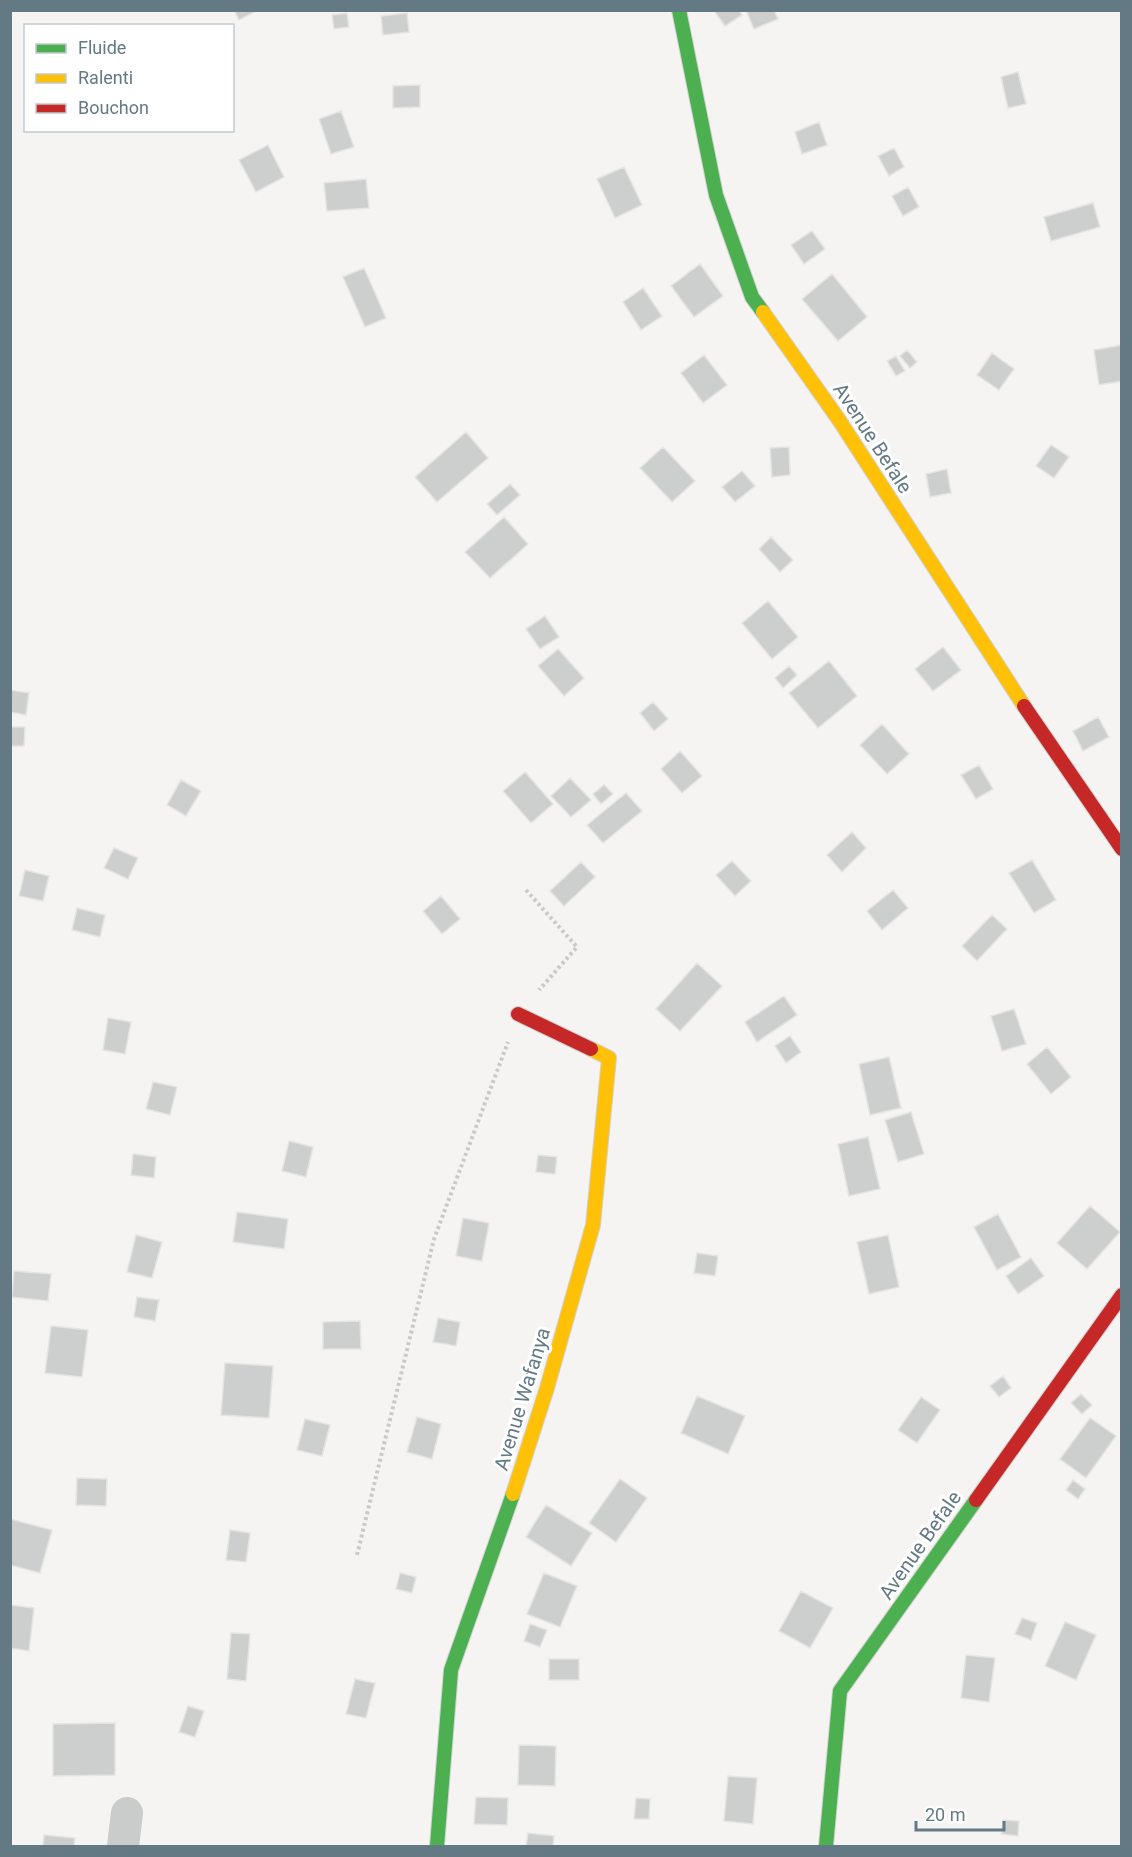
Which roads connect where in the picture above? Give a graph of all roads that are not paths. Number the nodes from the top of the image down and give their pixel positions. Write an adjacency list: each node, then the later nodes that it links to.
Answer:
1 (679, 10): 2 (street, Avenue Befale)
2 (1122, 849)
3 (518, 1014): 7 (street, Avenue Wafanya)
4 (1122, 1295): 8 (street, Avenue Befale)
5 (127, 1813): 6 (street)
6 (123, 1846)
7 (437, 1846)
8 (826, 1846)

